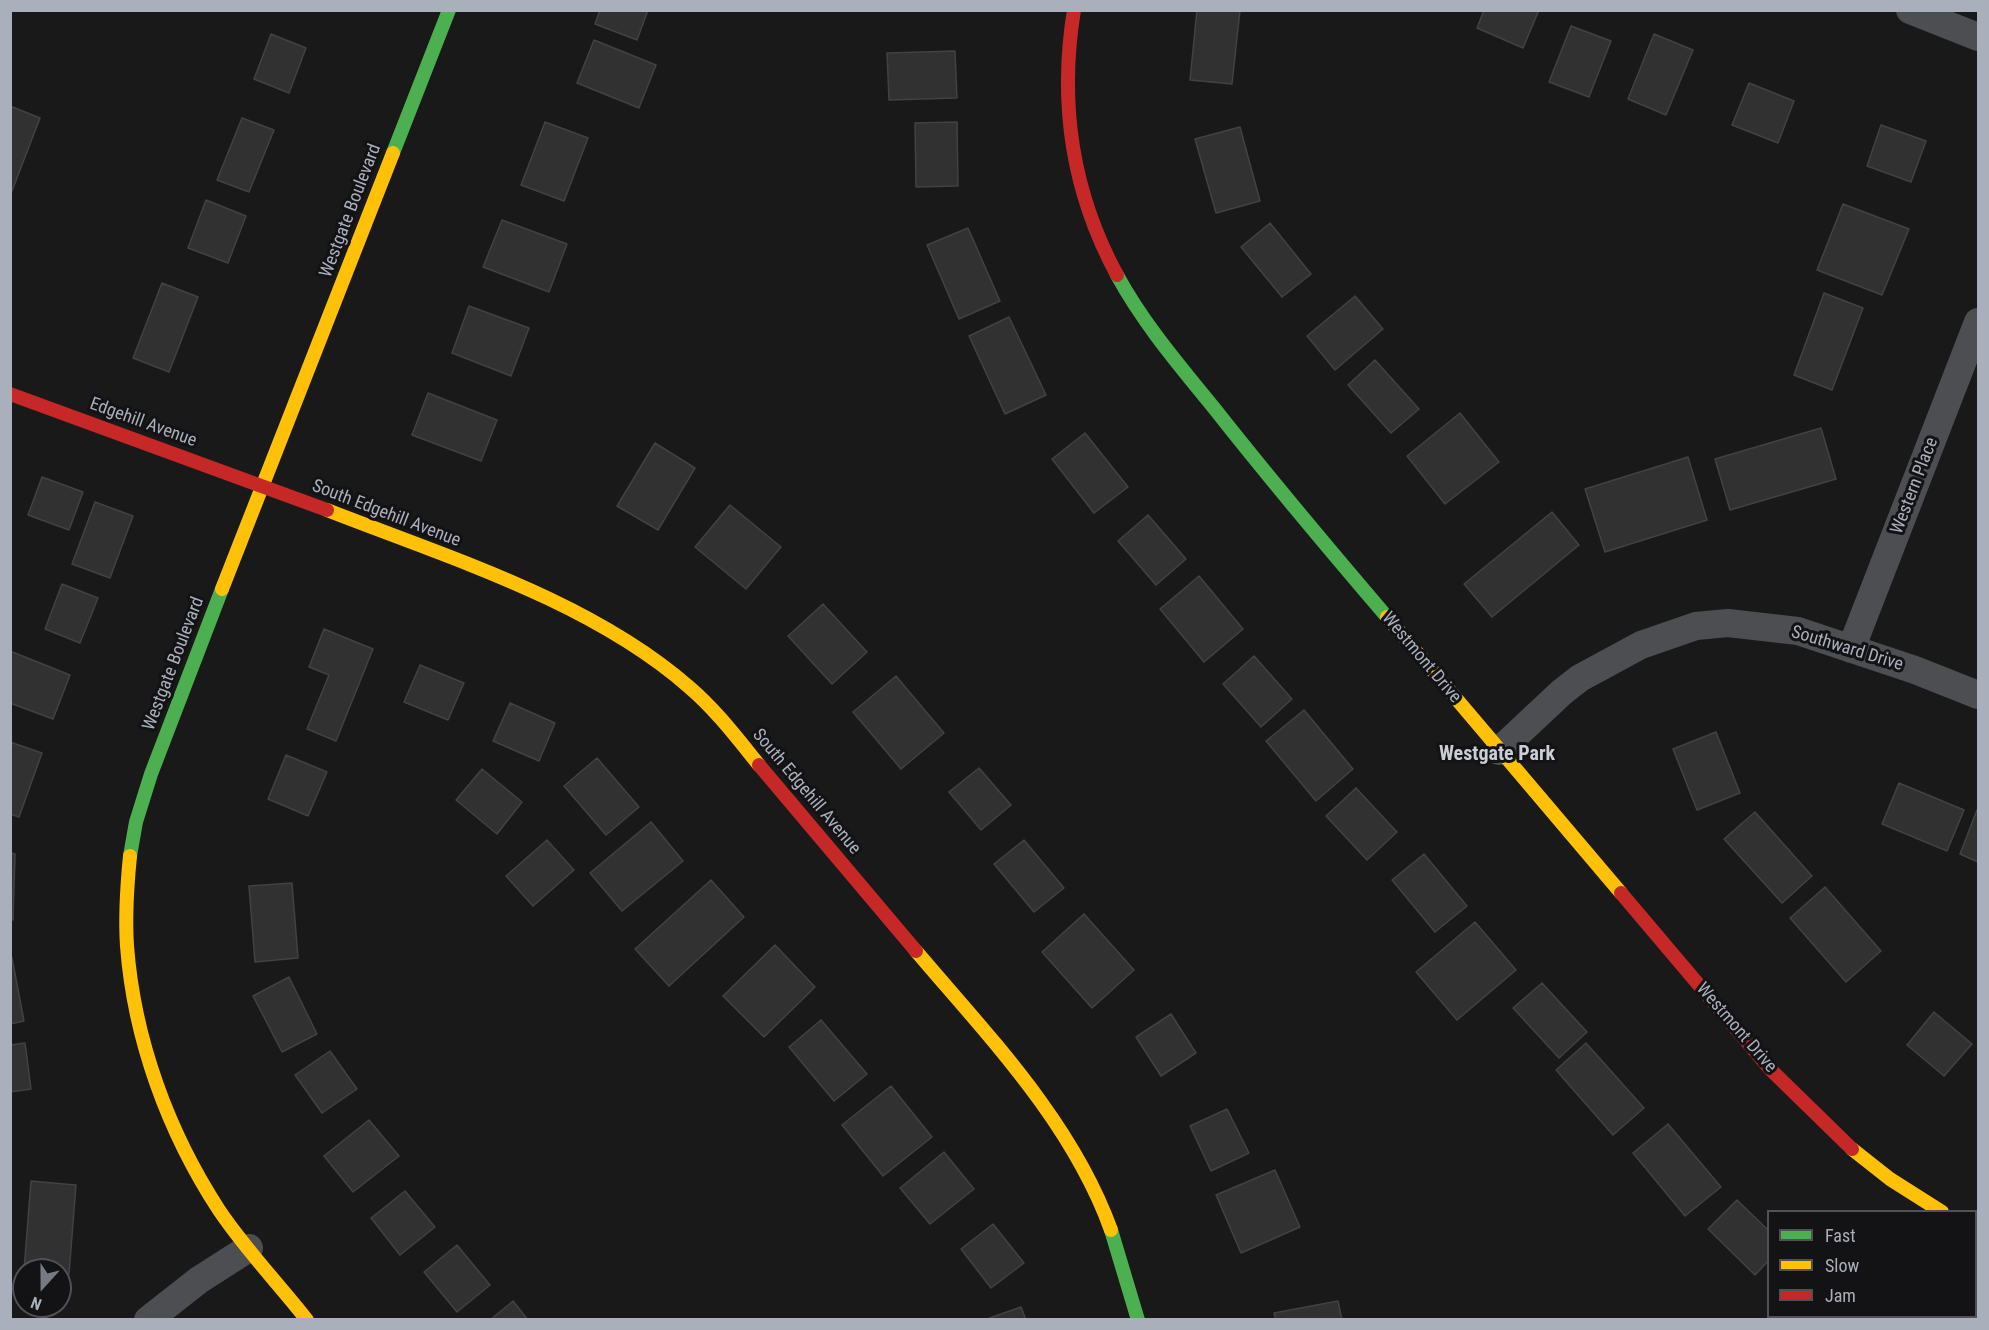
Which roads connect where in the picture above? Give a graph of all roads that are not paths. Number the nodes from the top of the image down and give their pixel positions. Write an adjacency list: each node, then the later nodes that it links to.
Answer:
1 (449, 10): 7 (street, Westgate Boulevard)
2 (1074, 10): 10 (street, Westmont Drive)
3 (1910, 10): 4 (street)
4 (1978, 37)
5 (1978, 322): 8 (street, Western Place)
6 (10, 394): 7 (street, Edgehill Avenue)
7 (264, 486): 12 (street, Westgate Boulevard); 15 (street, South Edgehill Avenue)
8 (1851, 649): 9 (street, Southward Drive); 10 (street, Southward Drive)
9 (1978, 695)
10 (1499, 751): 11 (street, Westmont Drive)
11 (1939, 1210)
12 (249, 1248): 13 (street); 14 (street, Westgate Boulevard)
13 (147, 1320)
14 (307, 1320)
15 (1138, 1320)

